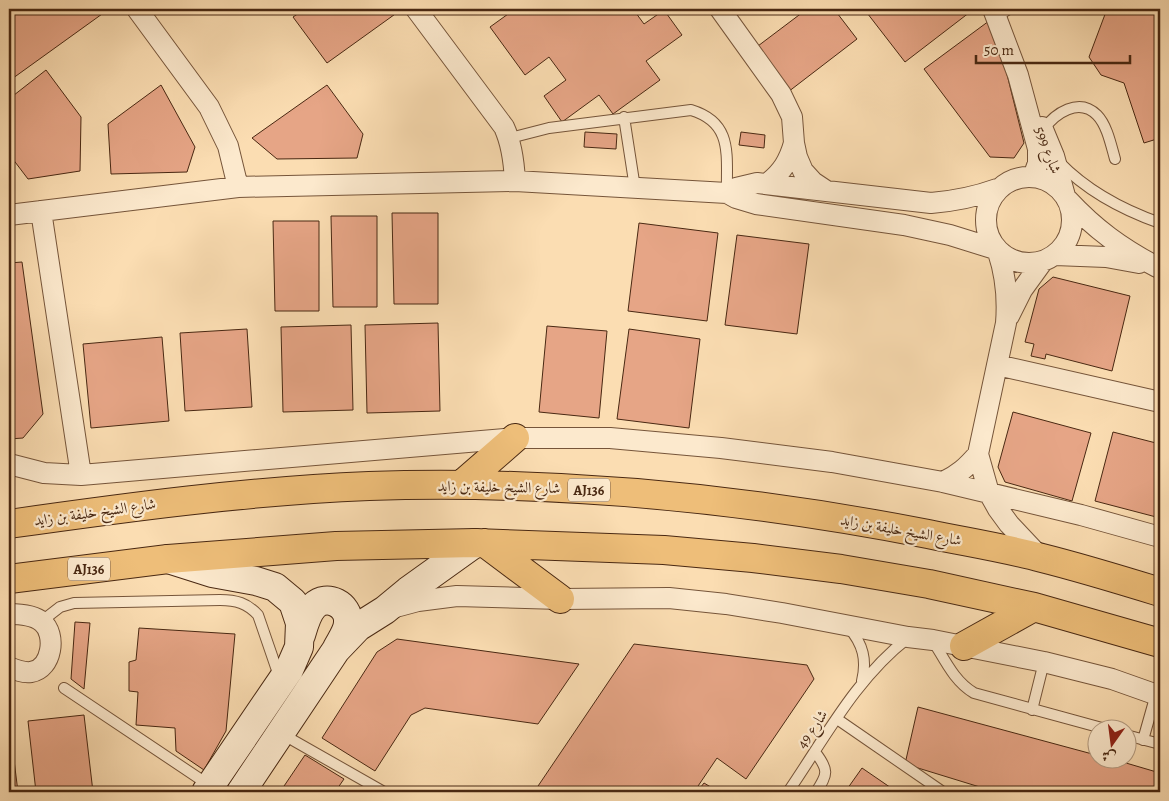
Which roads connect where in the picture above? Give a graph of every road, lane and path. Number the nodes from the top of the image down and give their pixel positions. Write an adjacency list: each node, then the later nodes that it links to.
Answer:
1 (137, 9): 15 (street)
2 (416, 9): 8 (street)
3 (720, 9): 9 (street)
4 (999, 11): 5 (street, شارع 599)
5 (1027, 105): 7 (street, شارع 599); 12 (street, شارع 599)
6 (624, 118): 8 (lane); 16 (lane); 19 (lane)
7 (1043, 130): 10 (street, شارع 599); 11 (lane)
8 (510, 138): 13 (street)
9 (794, 143): 14 (street); 18 (street)
10 (1054, 156): 20 (street, شارع 599); 23 (lane)
11 (1115, 159)
12 (1033, 177): 17 (street); 20 (street)
13 (515, 181): 15 (street); 16 (street)
14 (768, 184): 18 (street); 19 (street)
15 (238, 187): 21 (street)
16 (635, 188): 19 (street)
17 (998, 189): 18 (street); 24 (street)
18 (825, 190)
19 (727, 193): 24 (street)
20 (1066, 198): 25 (street); 26 (street)
21 (41, 211): 22 (street); 33 (street)
22 (9, 215)
23 (1160, 223)
24 (997, 250): 25 (street); 27 (street)
25 (1049, 258): 26 (street); 27 (street)
26 (1158, 267)
27 (1006, 323): 28 (street)
28 (997, 365): 29 (street); 31 (street)
29 (1160, 402)
30 (515, 438): 33 (street); 34 (street); 35 (main road)
31 (978, 454): 34 (street); 36 (street)
32 (9, 464): 33 (street)
33 (81, 475)
34 (943, 482): 36 (street)
35 (461, 485): 37 (main road, شارع الشيخ خليفة بن زايد / AJ136); 40 (main road, شارع الشيخ خليفة بن زايد / AJ136)
36 (989, 493): 38 (street); 40 (street)
37 (9, 524)
38 (1160, 537)
39 (480, 543): 41 (main road, AJ136); 44 (main road); 45 (main road, AJ136); 46 (street)
40 (1041, 558): 43 (main road, شارع الشيخ خليفة بن زايد / AJ136)
41 (168, 559): 42 (main road, AJ136); 50 (street)
42 (9, 579)
43 (1160, 592)
44 (560, 598): 46 (street); 49 (street)
45 (1034, 607): 53 (main road, AJ136); 54 (main road)
46 (385, 610): 55 (street)
47 (9, 614): 48 (street)
48 (42, 621): 57 (street); 58 (lane)
49 (848, 627): 51 (street); 59 (lane, شارع 49)
50 (301, 635): 55 (street); 58 (street)
51 (908, 637): 52 (street); 59 (lane, شارع 49)
52 (933, 640): 54 (street); 62 (lane)
53 (1160, 644)
54 (964, 646): 56 (street)
55 (336, 650): 65 (street)
56 (1044, 662): 61 (street); 62 (lane)
57 (9, 667)
58 (281, 681): 70 (street)
59 (861, 683): 63 (lane, شارع 49)
60 (64, 688): 70 (lane)
61 (1158, 695): 67 (lane)
62 (1032, 710): 64 (lane)
63 (837, 719): 69 (lane, شارع 49); 75 (lane)
64 (1086, 724)
65 (281, 733): 71 (street); 72 (lane)
66 (1136, 738): 67 (lane)
67 (1143, 740): 68 (lane)
68 (1160, 744)
69 (815, 752): 73 (lane, شارع 49); 74 (lane)
70 (208, 789)
71 (241, 792)
72 (384, 792)
73 (788, 792)
74 (816, 792)
75 (943, 792)

